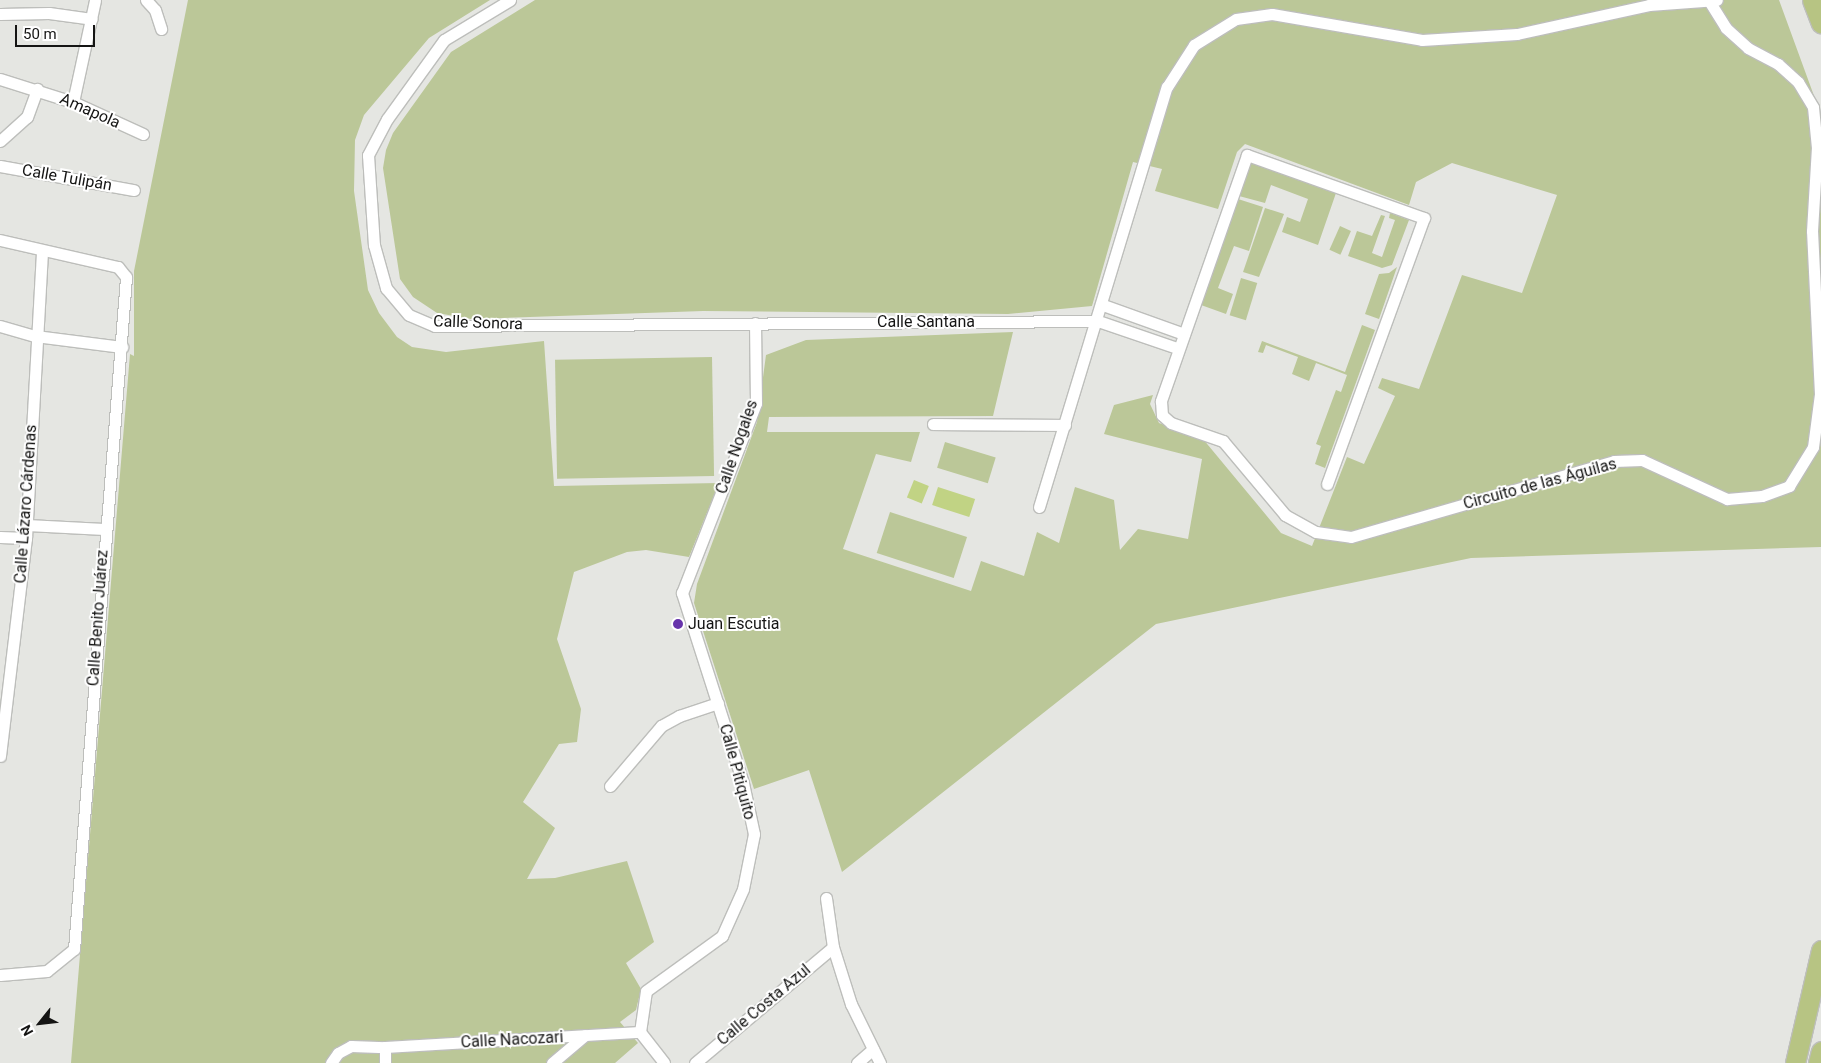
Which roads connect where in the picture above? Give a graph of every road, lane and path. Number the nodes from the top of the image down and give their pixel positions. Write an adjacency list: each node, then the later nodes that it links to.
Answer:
1 (95, 0): 7 (street)
2 (146, 0): 9 (street)
3 (510, 0): 21 (street, Calle Sonora)
4 (1812, 0): 8 (highway)
5 (1713, 1): 19 (street); 26 (street, Circuito de las Águilas)
6 (0, 14): 7 (street)
7 (92, 19): 12 (street)
8 (1821, 23)
9 (161, 29)
10 (0, 79): 11 (street)
11 (37, 89): 12 (street, Amapola); 14 (street)
12 (73, 102): 13 (street, Amapola)
13 (143, 134)
14 (0, 141)
15 (0, 166): 16 (street, Calle Tulipán)
16 (134, 190)
17 (0, 240): 18 (street)
18 (42, 251): 24 (street, Calle Lázaro Cárdenas); 25 (street, Calle Benito Juárez)
19 (1103, 305): 20 (street); 23 (street)
20 (1098, 321): 21 (street, Calle Santana); 26 (street, Calle Santana); 28 (street)
21 (755, 323): 35 (street, Calle Nogales)
22 (0, 326): 24 (street)
23 (1184, 334): 26 (street, Circuito de las Águilas); 29 (street, Circuito de las Águilas)
24 (35, 336): 25 (street); 31 (street, Calle Lázaro Cárdenas)
25 (122, 347): 32 (street, Calle Benito Juárez)
26 (1177, 348)
27 (933, 424): 28 (street)
28 (1065, 425): 30 (street)
29 (1327, 484)
30 (1039, 507)
31 (27, 526): 32 (street); 34 (street, Calle Lázaro Cárdenas)
32 (104, 529): 42 (street, Calle Benito Juárez)
33 (0, 537): 34 (street)
34 (26, 538): 37 (street, Calle Lázaro Cárdenas)
35 (692, 566): 36 (street, Calle Pitiquito)
36 (718, 703): 38 (street); 43 (street, Calle Pitiquito)
37 (0, 756)
38 (610, 786)
39 (826, 898): 40 (street)
40 (833, 947): 46 (street); 52 (street, Calle Costa Azul)
41 (1821, 950): 55 (highway)
42 (0, 975)
43 (640, 1032): 44 (street, Calle Nacozari); 51 (street)
44 (585, 1035): 45 (street, Calle Nacozari); 50 (street)
45 (385, 1047): 48 (street, Calle Nacozari); 49 (street)
46 (873, 1049): 53 (street); 54 (street)
47 (1821, 1051): 56 (highway)
48 (331, 1063)
49 (385, 1063)
50 (552, 1063)
51 (664, 1063)
52 (696, 1063)
53 (857, 1063)
54 (880, 1063)
55 (1795, 1063)
56 (1818, 1063)

